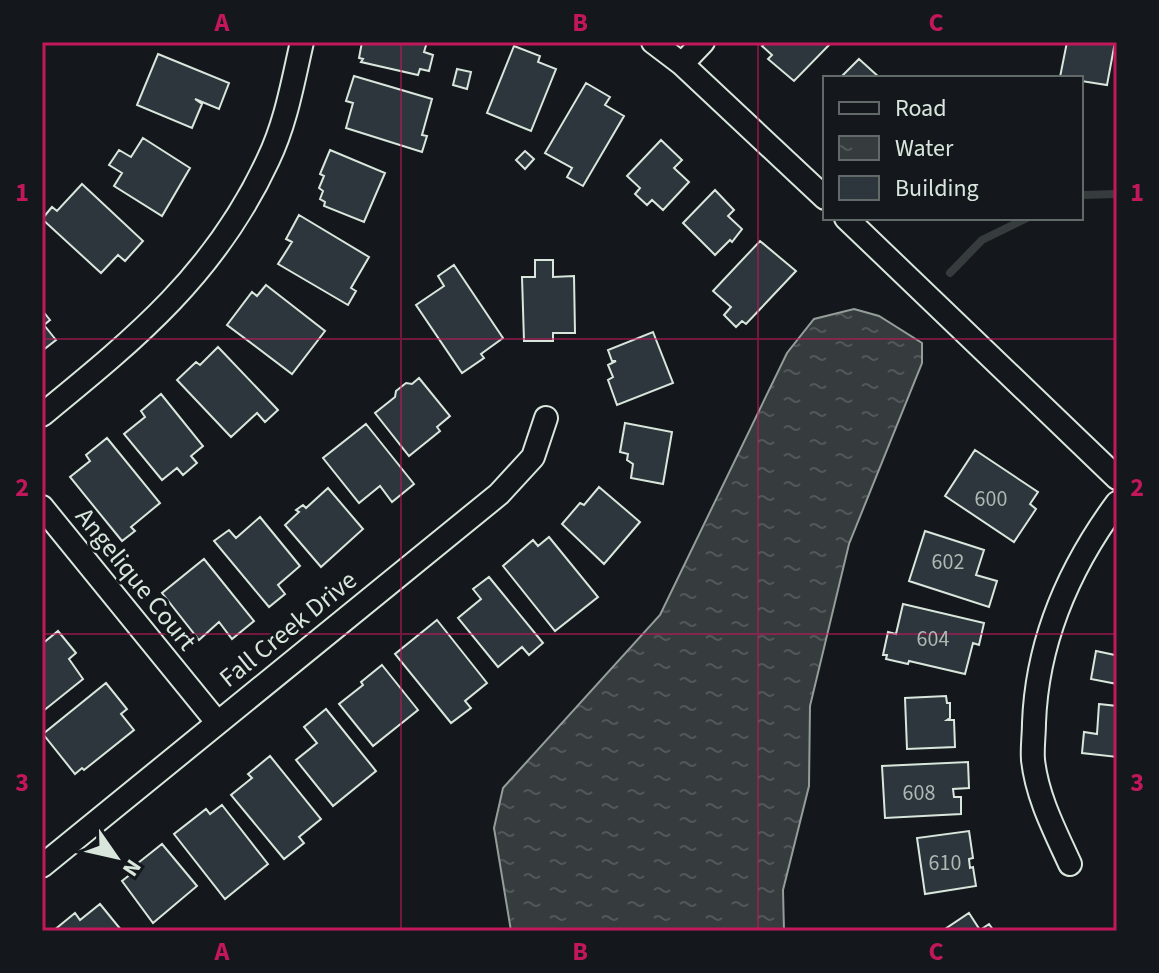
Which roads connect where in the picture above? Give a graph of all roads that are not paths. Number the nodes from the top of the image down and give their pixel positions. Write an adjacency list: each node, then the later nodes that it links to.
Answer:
1 (302, 42): 7 (street)
2 (653, 42): 4 (street)
3 (703, 42): 4 (street)
4 (682, 64): 5 (street)
5 (823, 196)
6 (848, 220): 9 (street)
7 (42, 415)
8 (546, 418): 12 (street, Fall Creek Drive)
9 (1117, 478)
10 (1117, 503): 13 (street)
11 (42, 507): 12 (street, Angelique Court)
12 (217, 722): 14 (street, Fall Creek Drive)
13 (1070, 864)
14 (42, 866)

